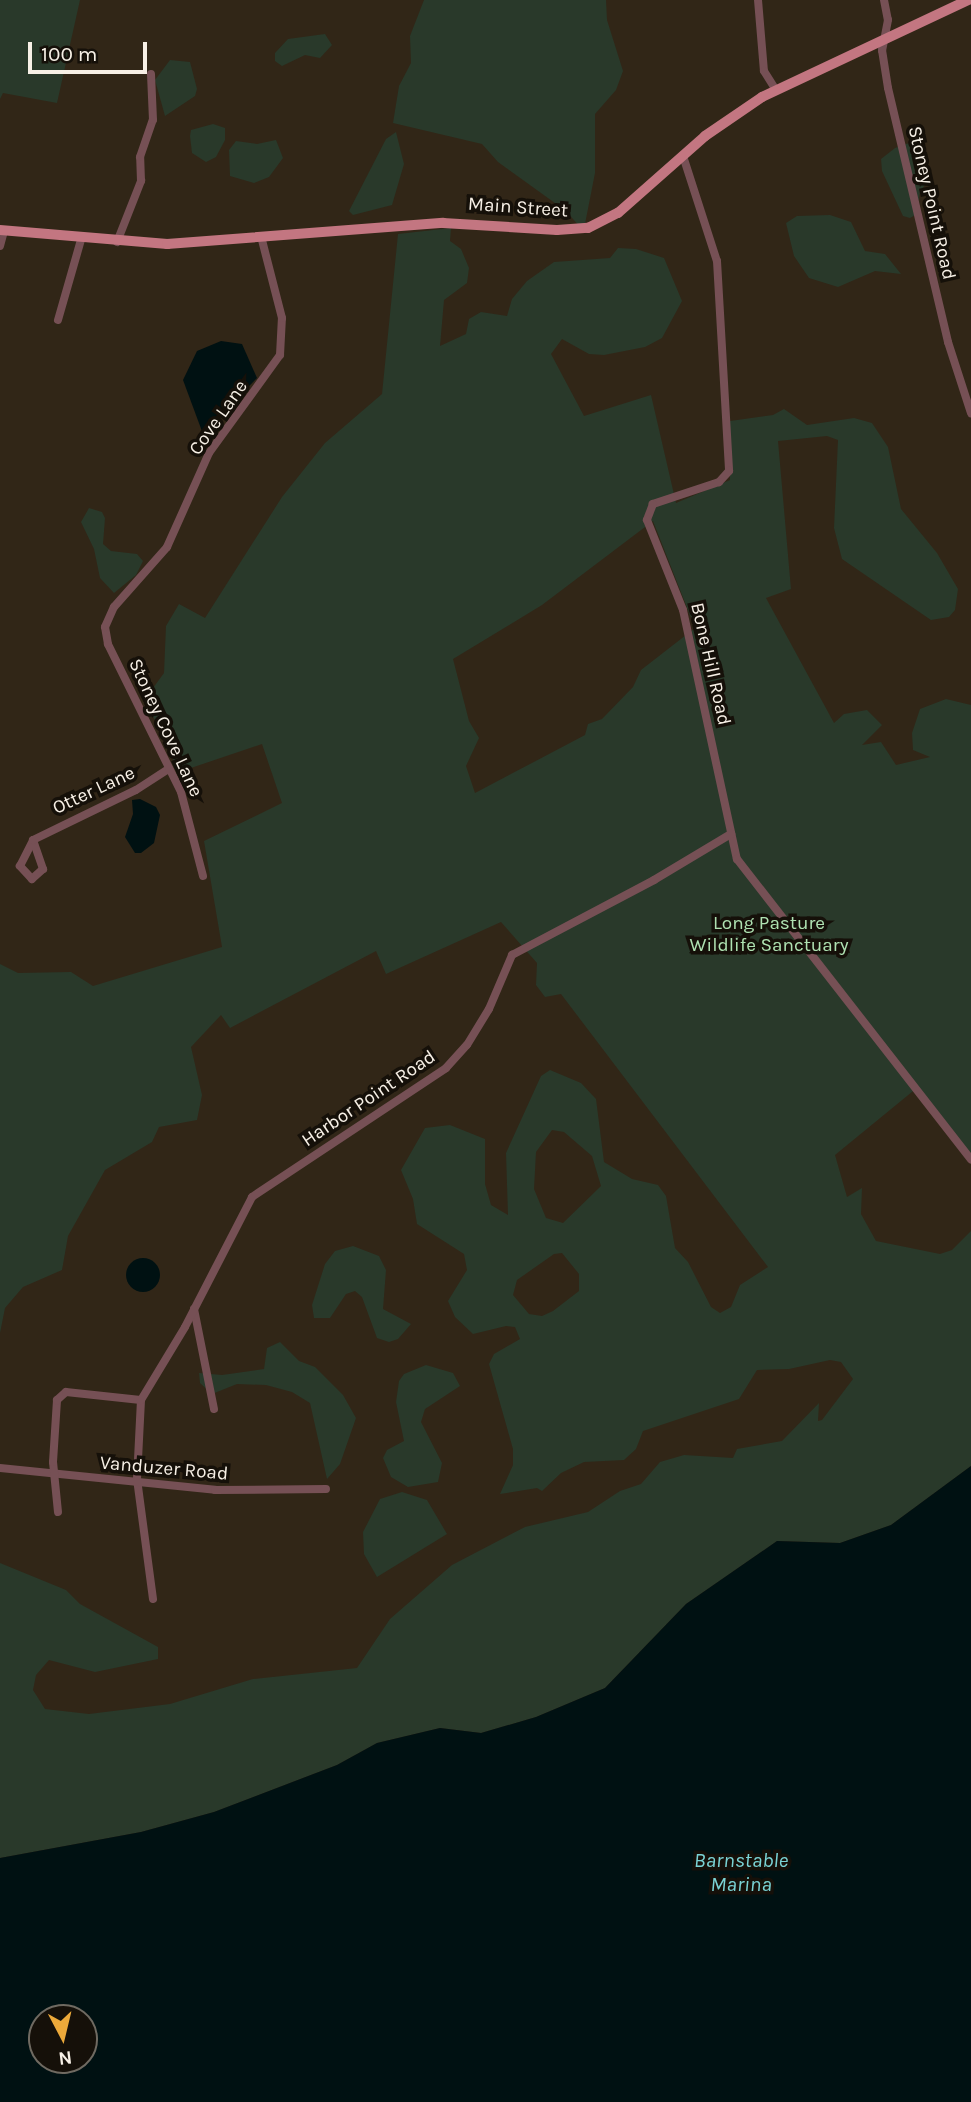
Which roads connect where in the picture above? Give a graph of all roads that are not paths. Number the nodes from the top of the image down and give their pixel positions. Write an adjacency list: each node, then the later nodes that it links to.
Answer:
1 (758, 0): 6 (street)
2 (884, 0): 4 (street, Stoney Point Road)
3 (968, 0): 4 (main road, Main Street)
4 (885, 38): 6 (main road, Main Street); 15 (street, Stoney Point Road)
5 (151, 74): 11 (street)
6 (776, 90): 7 (main road, Main Street)
7 (682, 156): 10 (main road, Main Street); 19 (street, Bone Hill Road)
8 (2, 230): 9 (main road, Main Street); 12 (street)
9 (81, 240): 11 (main road, Main Street); 13 (street)
10 (262, 240): 11 (main road, Main Street); 17 (street, Cove Lane)
11 (116, 243)
12 (0, 246)
13 (58, 320)
14 (971, 381): 15 (street)
15 (962, 385): 16 (street, Stoney Point Road)
16 (971, 413)
17 (105, 635): 18 (street, Stoney Cove Lane)
18 (167, 770): 20 (street, Otter Lane); 21 (street, Stoney Cove Lane)
19 (731, 834): 22 (street, Bone Hill Road); 23 (street, Harbor Point Road)
20 (33, 840)
21 (203, 876)
22 (971, 1160)
23 (194, 1309): 24 (street, Harbor Point Road); 25 (street)
24 (141, 1400): 27 (street); 28 (street)
25 (214, 1409)
26 (0, 1468): 27 (street, Vanduzer Road)
27 (55, 1474): 28 (street, Vanduzer Road); 30 (street)
28 (137, 1479): 29 (street, Vanduzer Road); 31 (street)
29 (326, 1489)
30 (58, 1512)
31 (153, 1599)

